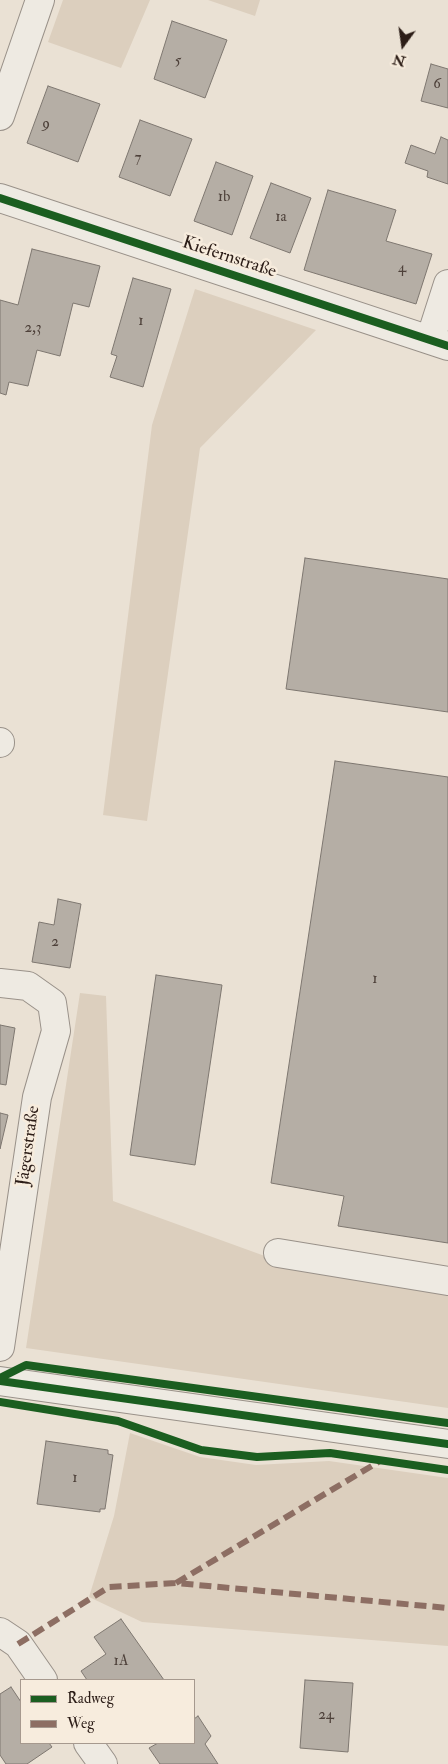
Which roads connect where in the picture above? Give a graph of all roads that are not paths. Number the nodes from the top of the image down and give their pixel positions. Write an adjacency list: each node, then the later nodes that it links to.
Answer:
1 (40, 0): 2 (street)
2 (0, 116)
3 (0, 198): 5 (street, Kiefernstraße)
4 (448, 284): 5 (street)
5 (439, 343)
6 (0, 983): 9 (street, Jägerstraße)
7 (278, 1253): 8 (street)
8 (448, 1281)
9 (0, 1348)
10 (0, 1381): 11 (street)
11 (448, 1444)
12 (0, 1632): 13 (street)
13 (42, 1679)
14 (89, 1744): 15 (street)
15 (103, 1764)

